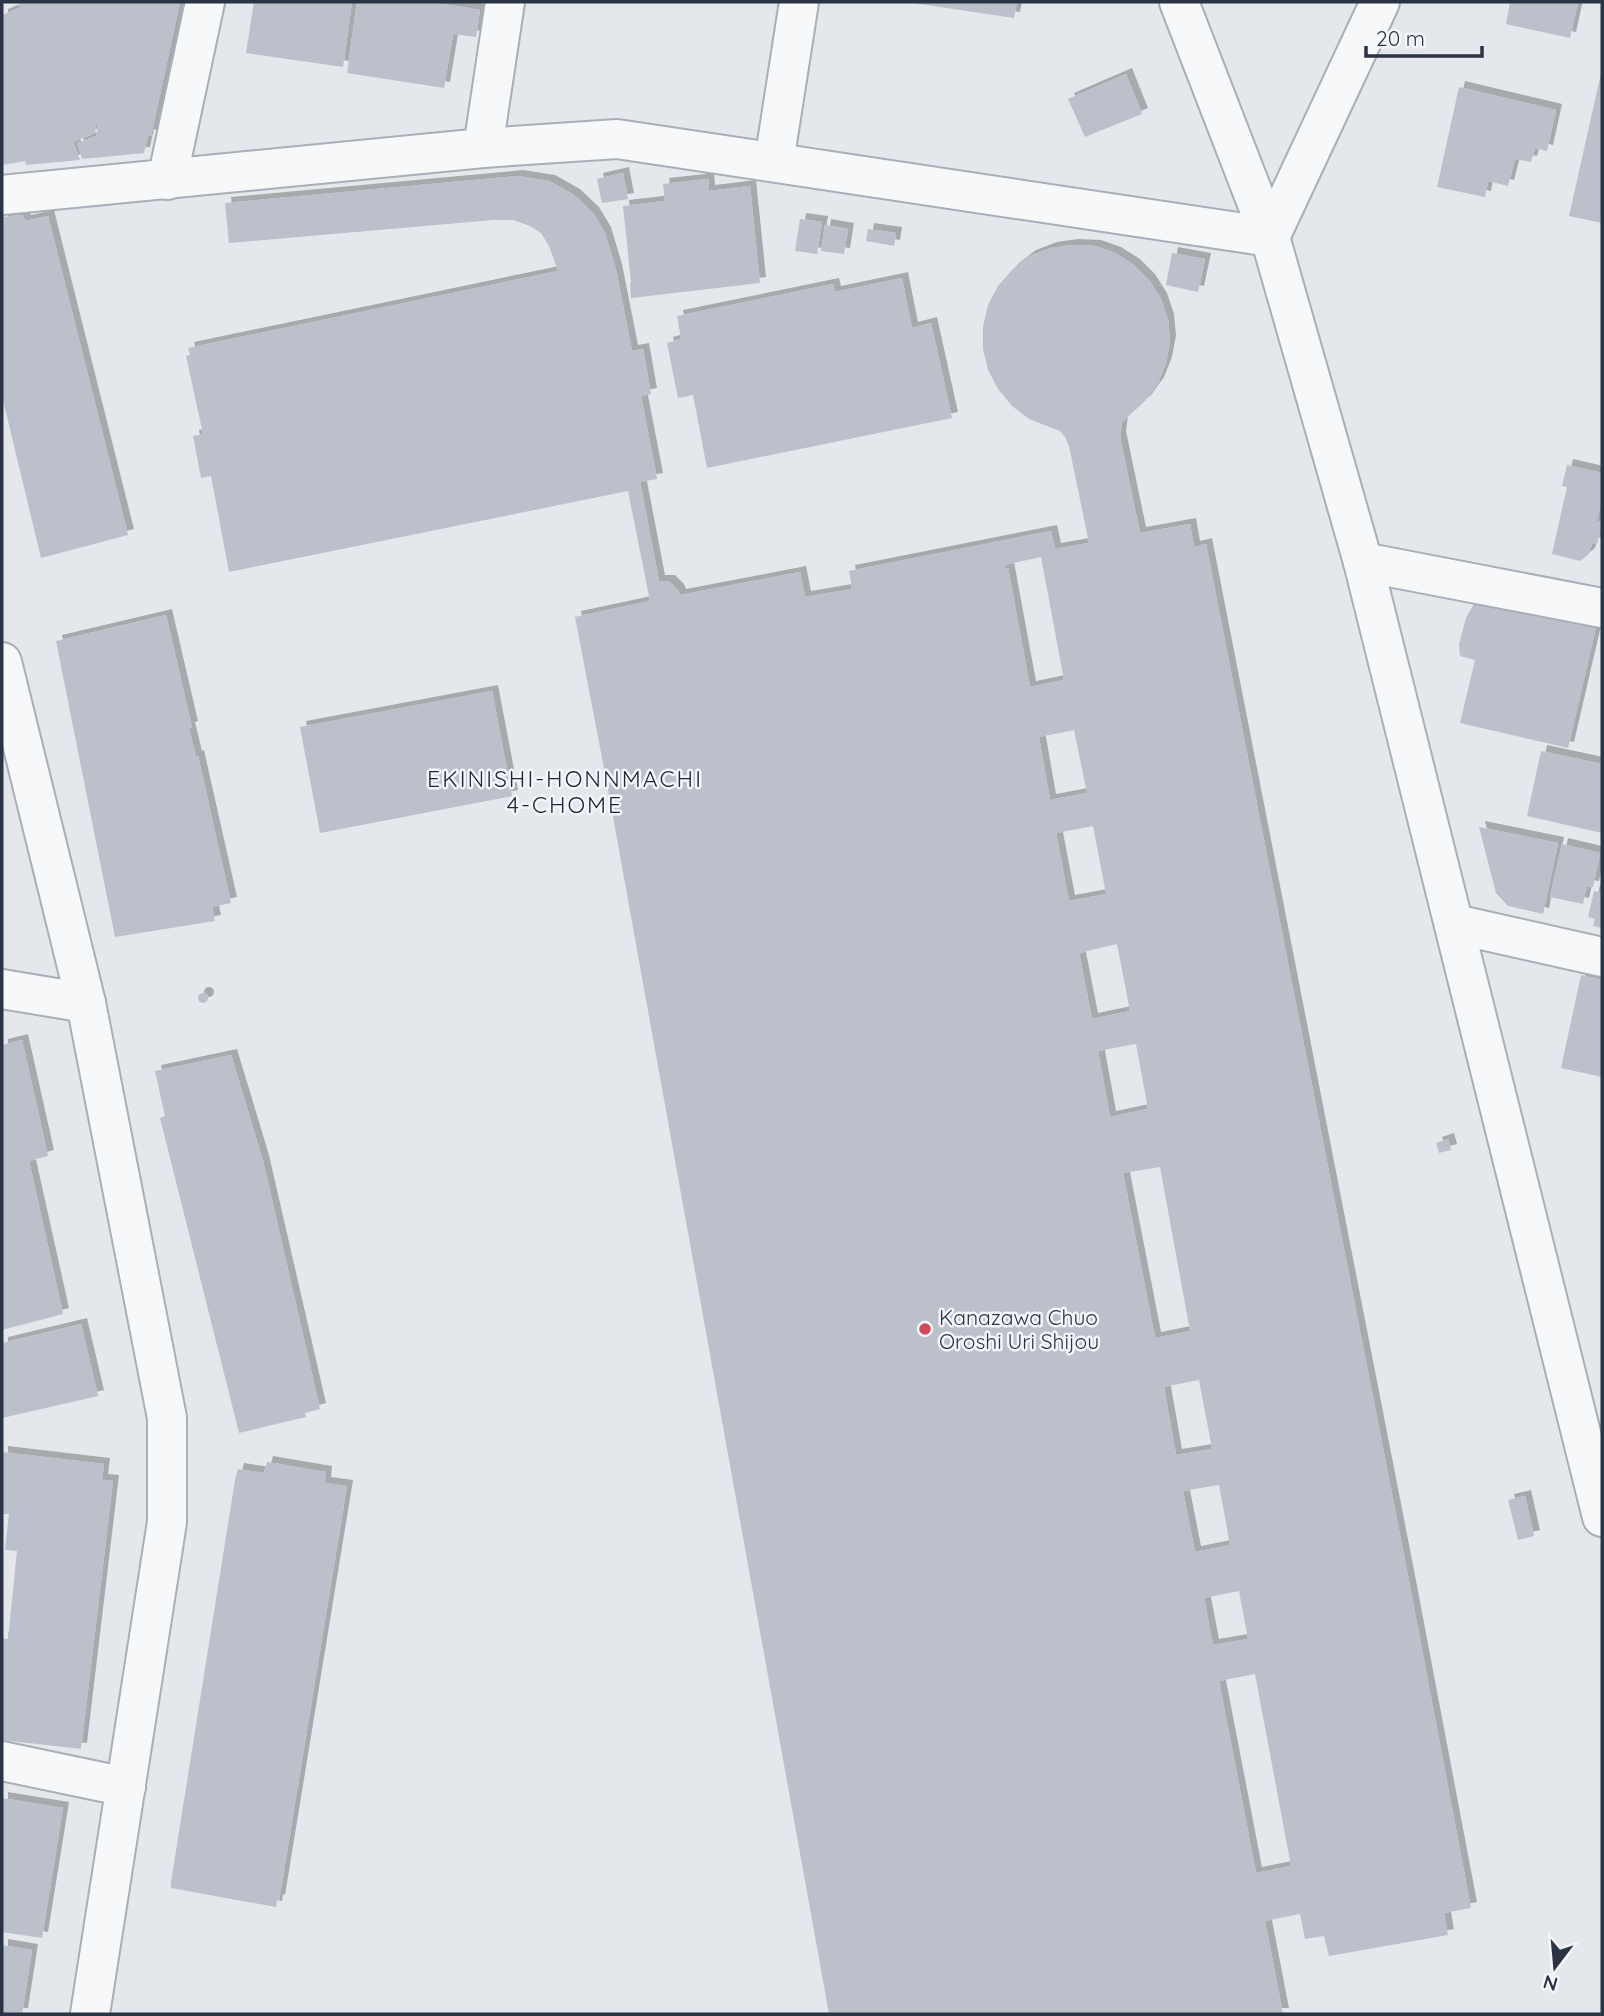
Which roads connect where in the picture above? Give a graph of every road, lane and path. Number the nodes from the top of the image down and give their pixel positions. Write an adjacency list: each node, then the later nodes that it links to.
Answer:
1 (205, 2): 8 (street)
2 (505, 2): 6 (street)
3 (799, 2): 7 (street)
4 (1179, 2): 10 (street)
5 (1380, 2): 10 (street)
6 (483, 149): 7 (street); 8 (street)
7 (774, 162): 10 (street)
8 (167, 180): 9 (street)
9 (2, 195)
10 (1270, 237): 11 (street)
11 (1363, 562): 12 (street); 14 (street)
12 (1602, 608)
13 (2, 662): 17 (street)
14 (1455, 925): 15 (street); 18 (street)
15 (1602, 957)
16 (2, 989): 17 (street)
17 (86, 1003): 20 (street)
18 (1602, 1517)
19 (2, 1761): 20 (street)
20 (126, 1787): 21 (street)
21 (90, 2014)

